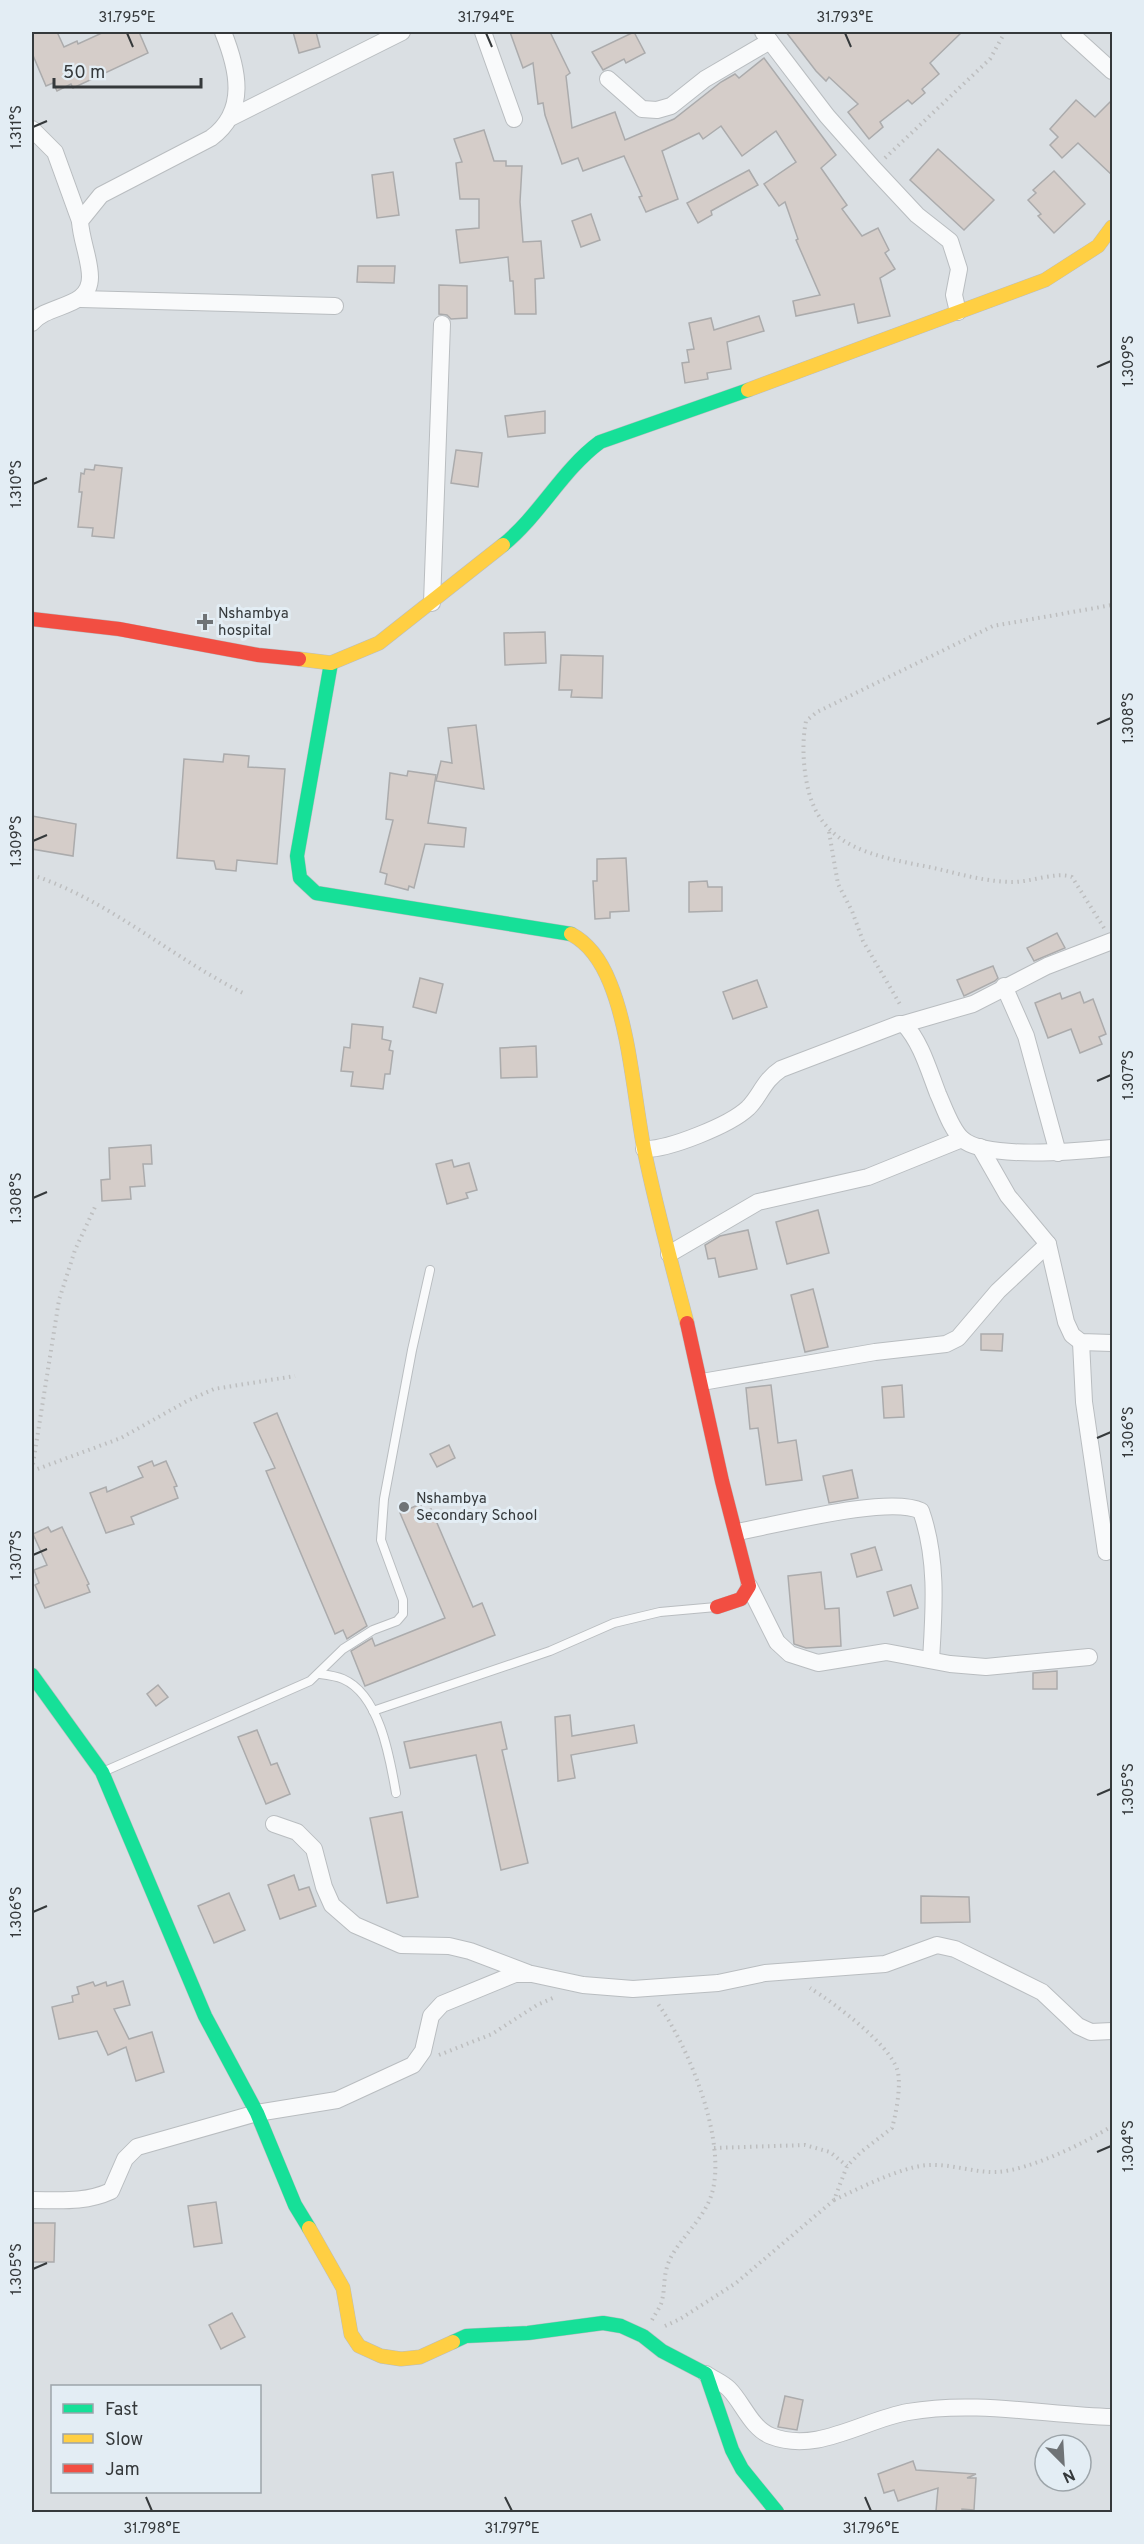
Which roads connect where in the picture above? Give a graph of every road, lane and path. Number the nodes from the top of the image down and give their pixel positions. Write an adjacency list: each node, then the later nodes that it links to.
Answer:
1 (223, 32): 9 (street)
2 (402, 32): 9 (street)
3 (483, 32): 10 (street)
4 (1005, 32): 12 (path)
5 (1069, 32): 7 (street)
6 (766, 36): 8 (street); 12 (street)
7 (1113, 71)
8 (608, 79)
9 (232, 117): 13 (street)
10 (514, 119)
11 (32, 129): 13 (street)
12 (874, 170): 18 (street)
13 (80, 221): 16 (street)
14 (1113, 227): 15 (street)
15 (1105, 244): 18 (street)
16 (81, 299): 17 (street); 19 (street)
17 (335, 306)
18 (958, 312): 21 (street)
19 (32, 323)
20 (442, 324): 21 (street)
21 (432, 603): 24 (street)
22 (1113, 605): 25 (path)
23 (32, 619): 24 (street)
24 (331, 663): 34 (street)
25 (829, 832): 27 (path); 30 (path)
26 (32, 875): 29 (path)
27 (1112, 941): 28 (street)
28 (1004, 986): 30 (street); 35 (street)
29 (245, 994)
30 (906, 1023): 31 (street); 34 (street)
31 (962, 1139): 32 (street); 38 (street)
32 (980, 1147): 35 (street); 37 (street)
33 (1113, 1148): 35 (street)
34 (644, 1149): 38 (street)
35 (1058, 1153)
36 (95, 1206): 44 (path)
37 (1048, 1244): 40 (street); 43 (street)
38 (669, 1254): 43 (street)
39 (430, 1270): 51 (lane)
40 (1081, 1342): 41 (street); 46 (street)
41 (1113, 1343)
42 (295, 1376): 44 (path)
43 (702, 1382): 45 (street)
44 (32, 1470)
45 (737, 1532): 47 (street); 50 (street)
46 (1106, 1552)
47 (749, 1586): 48 (street); 50 (street)
48 (717, 1607): 53 (lane)
49 (1089, 1657): 50 (street)
50 (931, 1660)
51 (320, 1674): 53 (lane); 54 (lane)
52 (32, 1675): 54 (street)
53 (373, 1711): 55 (lane)
54 (102, 1772): 63 (street)
55 (396, 1793)
56 (274, 1824): 58 (street)
57 (786, 1973): 60 (street); 61 (street); 66 (path)
58 (532, 1974): 59 (street); 62 (street)
59 (583, 1985): 60 (street); 62 (path)
60 (633, 1989): 65 (path)
61 (1113, 2031)
62 (413, 2065): 63 (street)
63 (257, 2114): 67 (street); 69 (street)
64 (1113, 2126): 68 (path)
65 (714, 2148): 66 (path); 69 (path)
66 (847, 2166): 68 (path)
67 (32, 2200)
68 (834, 2200): 69 (path)
69 (643, 2336): 70 (street)
70 (706, 2374): 71 (street); 72 (street)
71 (1113, 2417)
72 (777, 2512)

